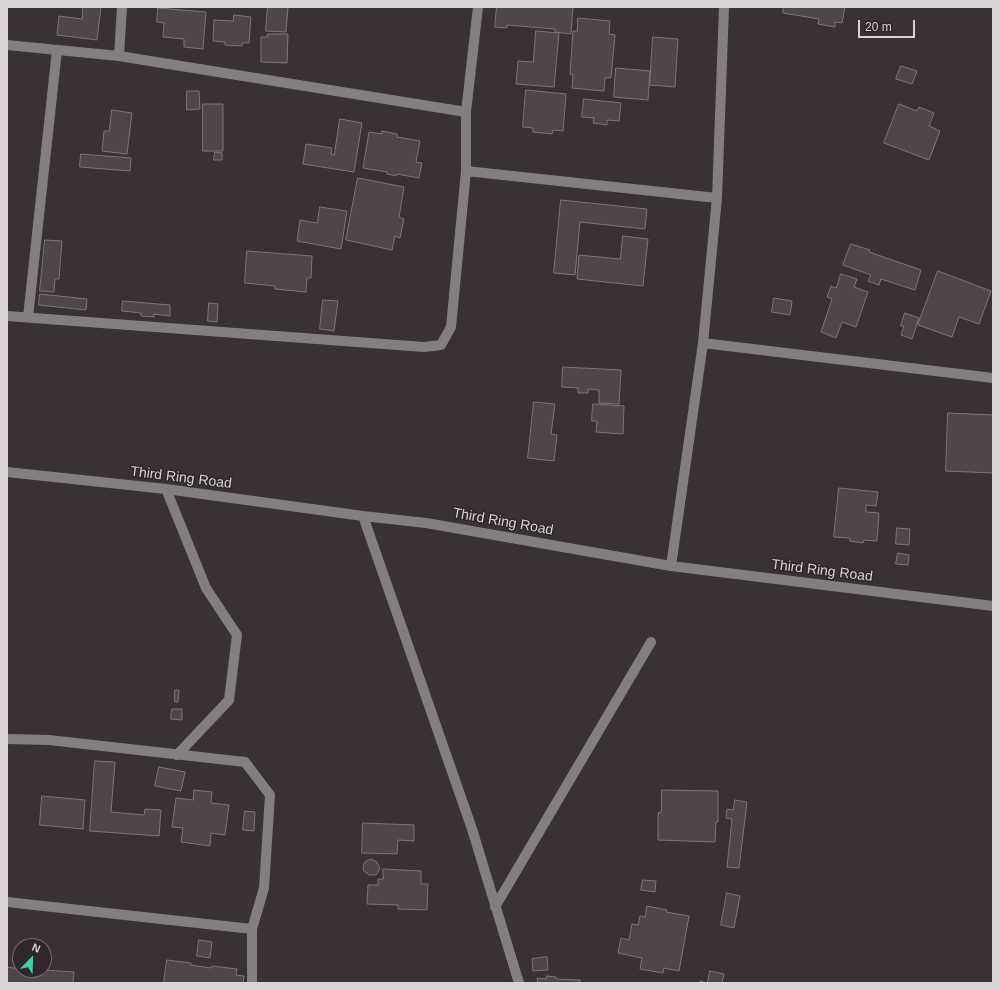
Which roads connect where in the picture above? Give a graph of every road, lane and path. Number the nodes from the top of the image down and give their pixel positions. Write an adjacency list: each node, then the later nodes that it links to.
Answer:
1 (122, 7): 6 (street)
2 (478, 7): 7 (street)
3 (724, 7): 9 (street)
4 (7, 45): 5 (street)
5 (57, 50): 6 (street); 11 (street)
6 (119, 56): 7 (street)
7 (466, 112): 8 (street)
8 (466, 171): 9 (street); 11 (street)
9 (717, 198): 12 (street)
10 (7, 316): 11 (street)
11 (28, 317)
12 (703, 342): 13 (street); 17 (street)
13 (993, 378)
14 (7, 472): 15 (street, Third Ring Road)
15 (166, 489): 16 (street, Third Ring Road); 21 (street)
16 (363, 516): 17 (street, Third Ring Road); 23 (street)
17 (671, 566): 18 (street, Third Ring Road)
18 (993, 606)
19 (651, 642): 23 (street)
20 (7, 739): 21 (street)
21 (177, 755): 24 (street)
22 (7, 902): 24 (street)
23 (496, 907): 26 (street)
24 (252, 929): 25 (street)
25 (252, 983)
26 (519, 983)

